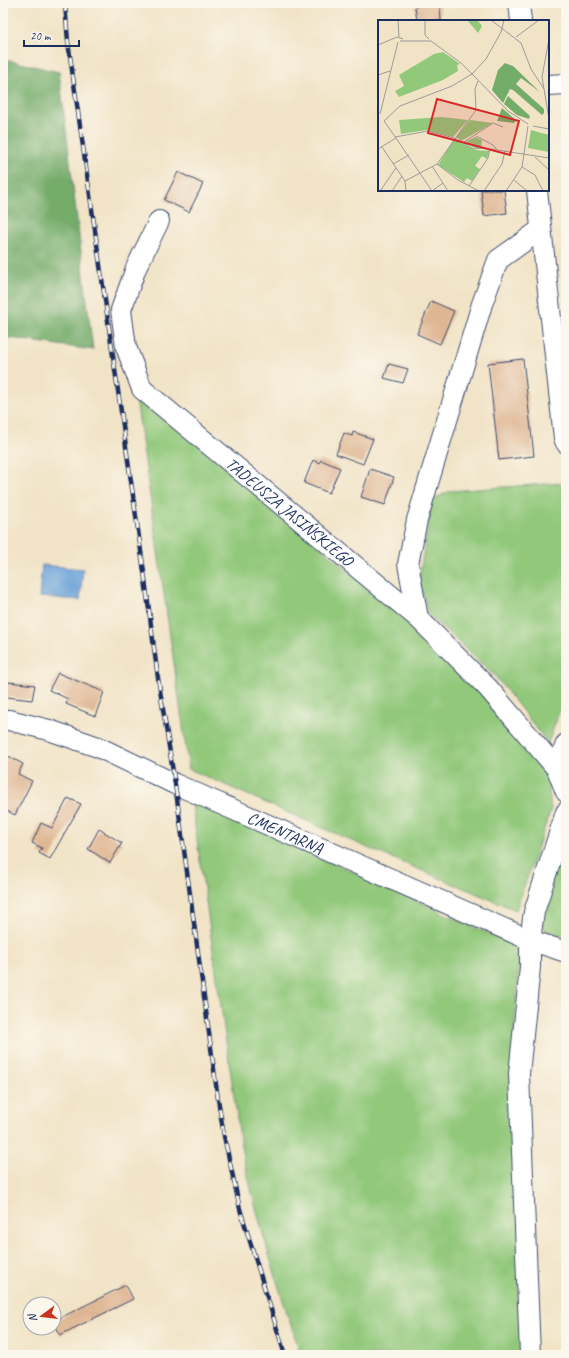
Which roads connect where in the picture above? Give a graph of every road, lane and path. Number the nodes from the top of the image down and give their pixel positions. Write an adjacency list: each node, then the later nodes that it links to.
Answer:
1 (519, 3): 2 (street)
2 (521, 20)
3 (566, 84): 4 (street)
4 (549, 85)
5 (537, 191): 7 (street)
6 (159, 220): 10 (street, TADEUSZA JASIŃSKIEGO)
7 (540, 230): 8 (street); 10 (street)
8 (559, 329): 9 (street)
9 (566, 443)
10 (418, 618): 13 (street, TADEUSZA JASIŃSKIEGO)
11 (3, 720): 16 (street, CMENTARNA)
12 (566, 744): 13 (street)
13 (557, 769): 14 (street, TADEUSZA JASIŃSKIEGO)
14 (566, 792)
15 (566, 812): 16 (street)
16 (530, 940): 17 (street, CMENTARNA); 18 (street)
17 (566, 952)
18 (530, 1355)

